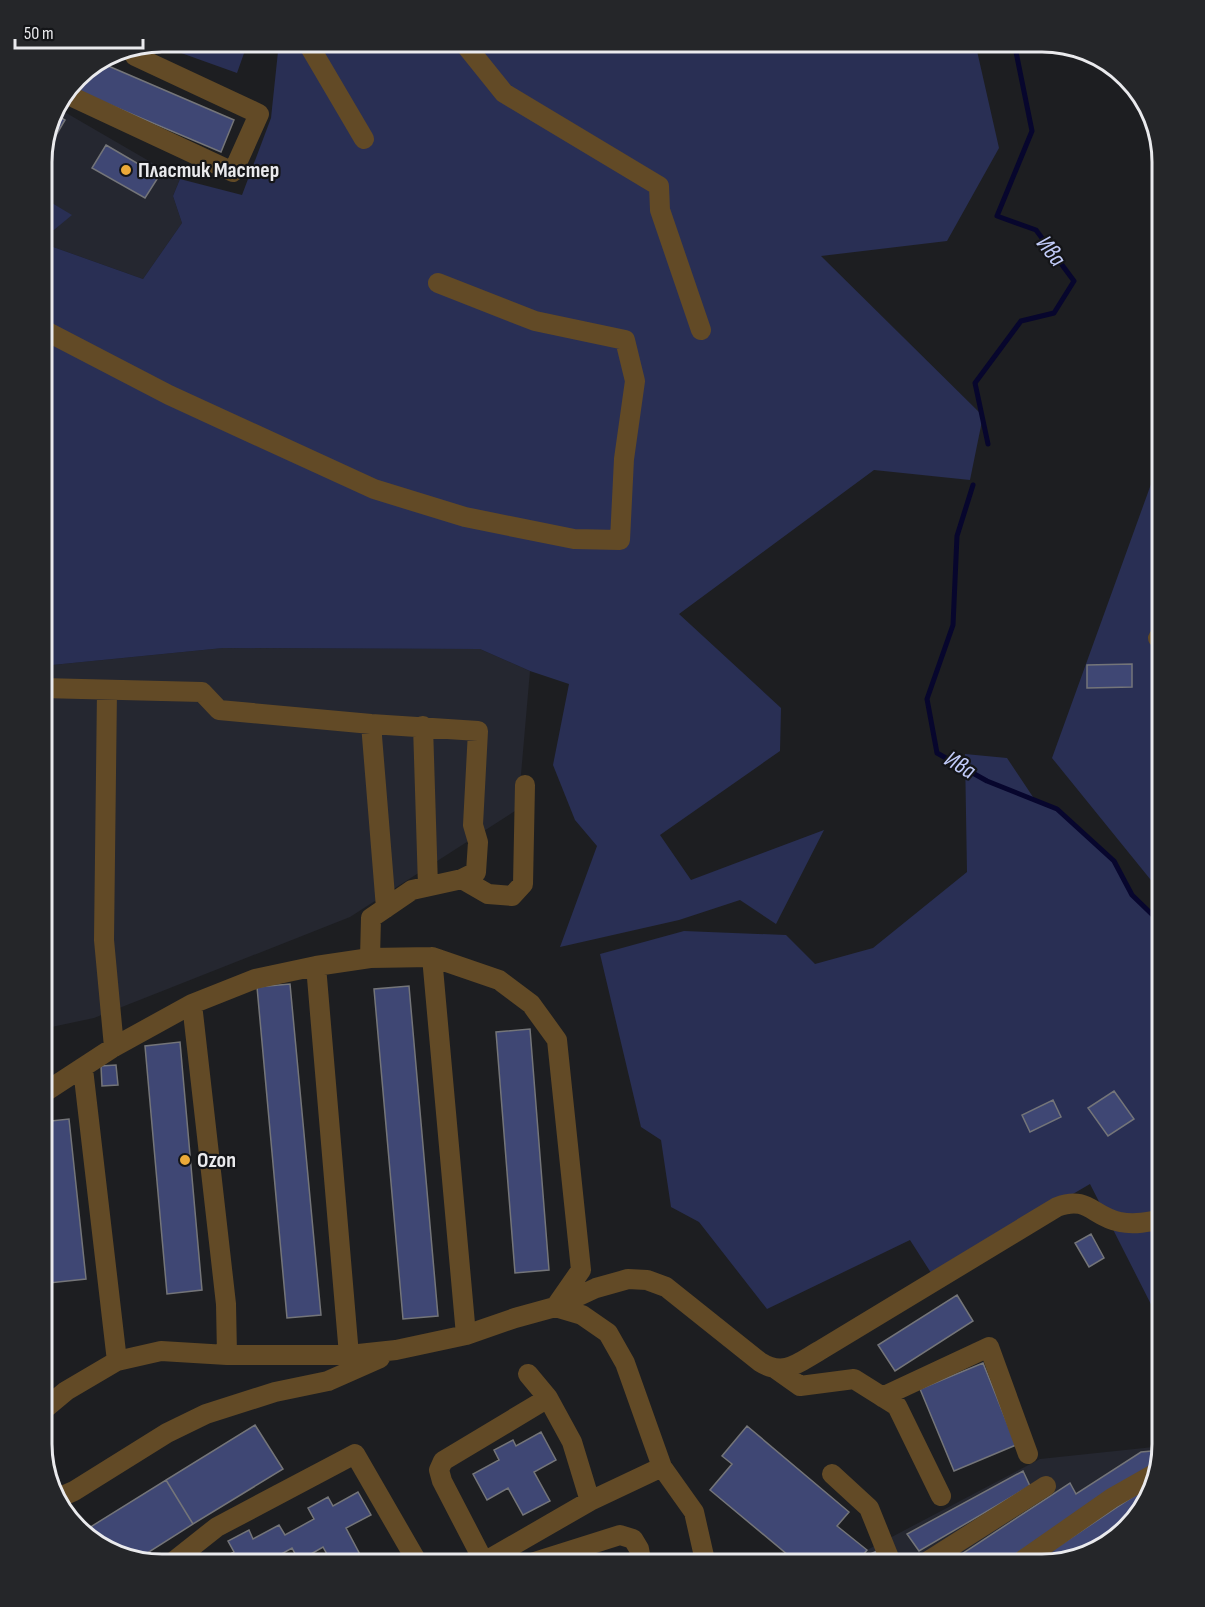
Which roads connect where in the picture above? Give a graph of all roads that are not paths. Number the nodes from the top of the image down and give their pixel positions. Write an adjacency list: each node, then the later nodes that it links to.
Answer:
1 (313, 53): 5 (street)
2 (472, 53): 7 (street)
3 (135, 56): 4 (street)
4 (74, 98)
5 (363, 139)
6 (438, 283): 8 (street)
7 (701, 330)
8 (53, 335)
9 (53, 688): 10 (street)
10 (107, 690): 11 (street); 21 (street)
11 (371, 724): 12 (street); 16 (street)
12 (423, 726): 14 (street); 15 (street)
13 (525, 784): 14 (street)
14 (462, 879): 15 (street)
15 (428, 886): 16 (street)
16 (386, 908): 18 (street)
17 (432, 957): 18 (street); 25 (street); 26 (street)
18 (370, 958): 19 (street)
19 (316, 966): 20 (street); 29 (street)
20 (192, 1004): 21 (street); 28 (street)
21 (114, 1047): 22 (street)
22 (83, 1069): 23 (street); 30 (street)
23 (52, 1088)
24 (1152, 1221): 31 (street)
25 (555, 1307): 26 (street); 31 (street); 37 (street)
26 (466, 1335): 27 (street)
27 (396, 1350): 29 (street); 41 (street)
28 (227, 1355): 29 (street); 30 (street)
29 (349, 1355)
30 (117, 1361): 35 (street)
31 (776, 1369): 33 (street)
32 (528, 1374): 34 (street)
33 (882, 1397): 36 (street); 42 (street)
34 (548, 1398): 43 (street); 47 (street)
35 (52, 1403)
36 (1028, 1454)
37 (662, 1467): 43 (street); 51 (street)
38 (831, 1474): 44 (street)
39 (1148, 1478): 55 (street)
40 (1046, 1486): 54 (street)
41 (65, 1495)
42 (941, 1496)
43 (590, 1501): 48 (street)
44 (881, 1538): 52 (street); 53 (street)
45 (183, 1554): 46 (street)
46 (413, 1554)
47 (477, 1554)
48 (499, 1554)
49 (560, 1554): 50 (street)
50 (640, 1554)
51 (704, 1554)
52 (888, 1554)
53 (894, 1554)
54 (939, 1554)
55 (1032, 1554)

